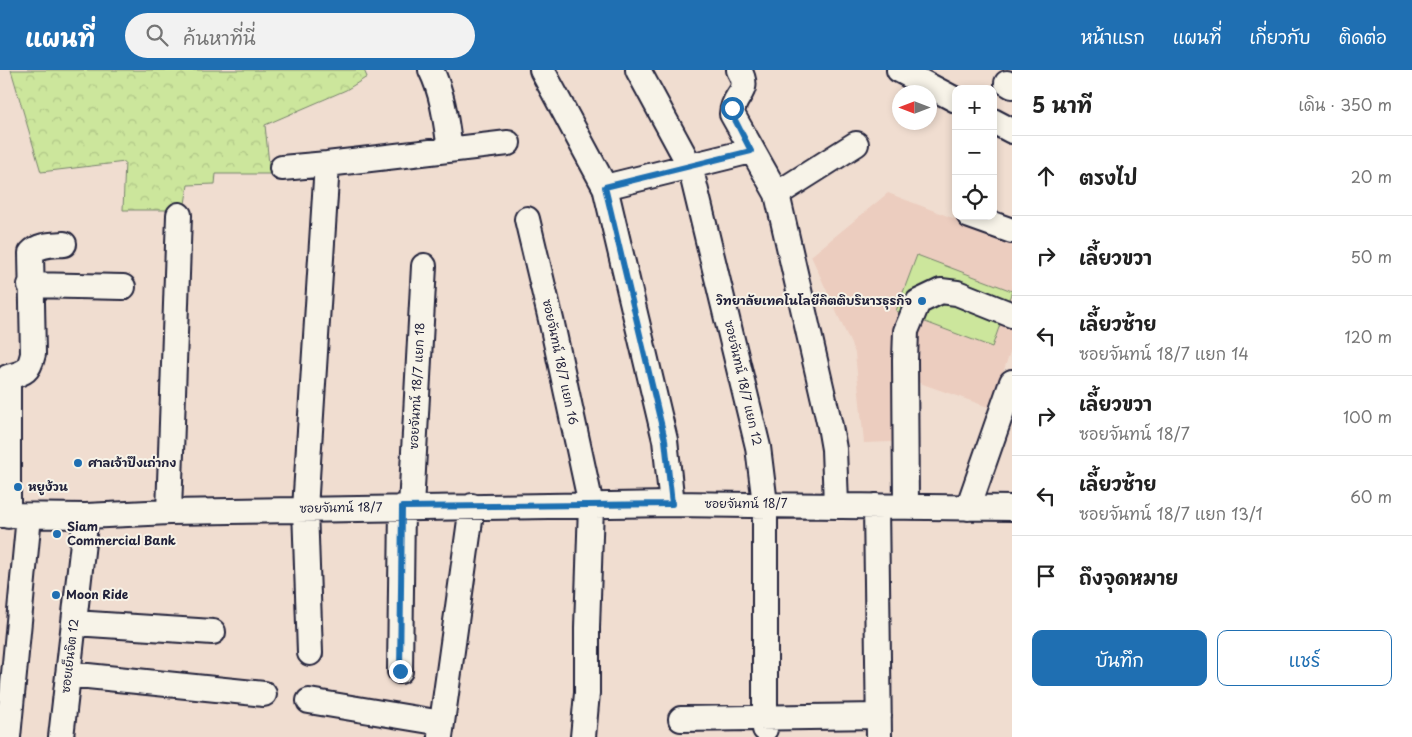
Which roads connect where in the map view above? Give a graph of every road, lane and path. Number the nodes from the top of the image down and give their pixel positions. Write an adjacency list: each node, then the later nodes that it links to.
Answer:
1 (431, 70): 11 (street)
2 (542, 70): 16 (street)
3 (638, 70): 14 (street, ซอยจันทน์ 18/7 แยก 12)
4 (739, 70): 12 (street)
5 (899, 70): 6 (street)
6 (952, 98)
7 (997, 123): 8 (street)
8 (1012, 131)
9 (508, 143): 11 (street)
10 (856, 144): 17 (street)
11 (450, 148): 13 (street)
12 (751, 151): 14 (street); 17 (street)
13 (327, 164): 15 (street); 38 (street)
14 (690, 166): 16 (street); 29 (street, ซอยจันทน์ 18/7 แยก 12)
15 (282, 168)
16 (605, 187): 28 (street)
17 (777, 194): 31 (street)
18 (179, 215): 39 (street)
19 (527, 219): 30 (street, ซอยจันทน์ 18/7 แยก 16)
20 (981, 220): 21 (street)
21 (1012, 231)
22 (64, 244): 24 (street)
23 (424, 266): 35 (street, ซอยจันทน์ 18/7 แยก 18)
24 (30, 285): 25 (street); 40 (street)
25 (122, 287)
26 (1012, 315): 34 (street)
27 (1012, 382): 36 (street)
28 (672, 504): 29 (street, ซอยจันทน์ 18/7); 30 (street, ซอยจันทน์ 18/7)
29 (765, 504): 31 (street, ซอยจันทน์ 18/7); 50 (street, ซอยจันทน์ 18/7 แยก 12)
30 (590, 505): 32 (street, ซอยจันทน์ 18/7); 55 (street, ซอยจันทน์ 18/7 แยก 16)
31 (836, 505): 33 (street, ซอยจันทน์ 18/7)
32 (472, 506): 35 (street, ซอยจันทน์ 18/7); 52 (street)
33 (876, 506): 34 (street, ซอยจันทน์ 18/7); 51 (street)
34 (906, 506): 36 (street, ซอยจันทน์ 18/7)
35 (407, 507): 38 (street, ซอยจันทน์ 18/7); 45 (street, ซอยจันทน์ 18/7 แยก 18)
36 (968, 508): 37 (street, ซอยจันทน์ 18/7)
37 (1012, 508)
38 (305, 509): 39 (street, ซอยจันทน์ 18/7); 44 (street)
39 (169, 512): 41 (street, ซอยจันทน์ 18/7)
40 (12, 516): 41 (street, ซอยจันทน์ 18/7); 53 (street)
41 (86, 516): 42 (street, ซอยเย็นจิต 12)
42 (74, 623): 43 (street); 46 (street, ซอยเย็นจิต 12)
43 (212, 632)
44 (310, 653)
45 (400, 671)
46 (68, 674): 47 (street); 54 (street, ซอยเย็นจิต 12)
47 (264, 694)
48 (309, 701): 52 (street)
49 (681, 719): 50 (street)
50 (754, 725): 51 (street)
51 (879, 727)
52 (441, 730)
53 (8, 737)
54 (61, 737)
55 (583, 737)

